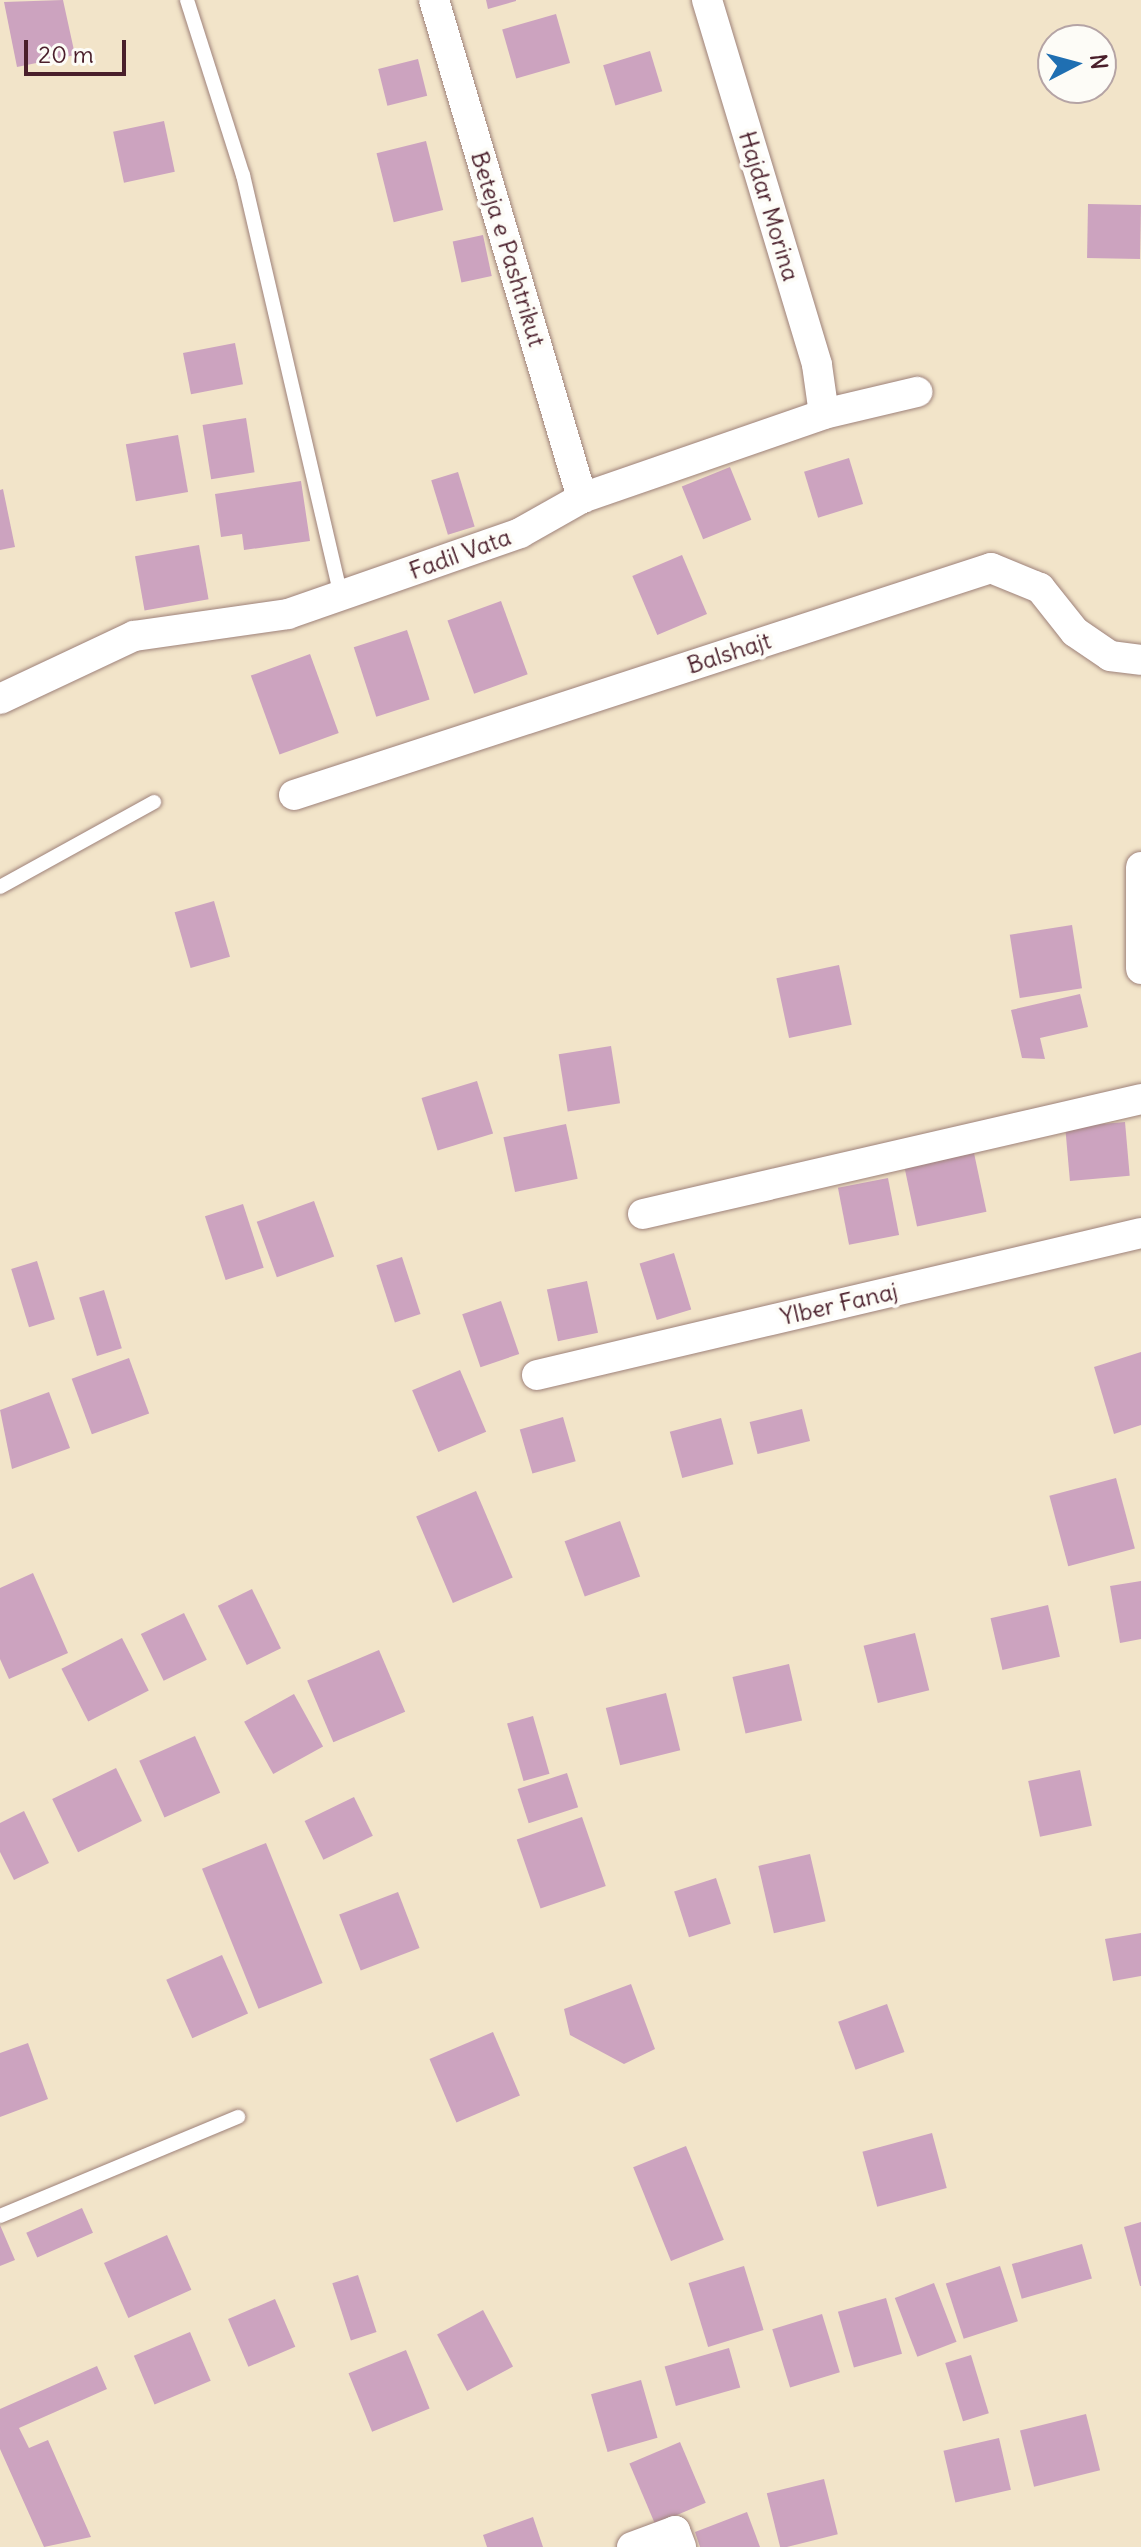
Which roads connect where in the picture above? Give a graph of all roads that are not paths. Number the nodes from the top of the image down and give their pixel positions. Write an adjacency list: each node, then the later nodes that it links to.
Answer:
1 (187, 0): 7 (lane)
2 (434, 0): 6 (street, Beteja e Pashtrikut)
3 (707, 0): 5 (street, Hajdar Morina)
4 (917, 392): 5 (street, Fadil Vata)
5 (824, 414): 6 (street, Fadil Vata)
6 (582, 498): 7 (street, Fadil Vata)
7 (341, 596): 9 (street, Fadil Vata)
8 (1141, 660): 10 (street, Balshajt)
9 (0, 699)
10 (294, 795)
11 (154, 802): 13 (lane)
12 (1141, 867): 14 (street)
13 (0, 887)
14 (1141, 959)
15 (1141, 1099): 16 (street)
16 (643, 1214)
17 (1141, 1233): 18 (street, Ylber Fanaj)
18 (537, 1375)
19 (238, 2117): 20 (lane)
20 (0, 2216)
21 (632, 2547): 22 (street)
22 (681, 2547)

